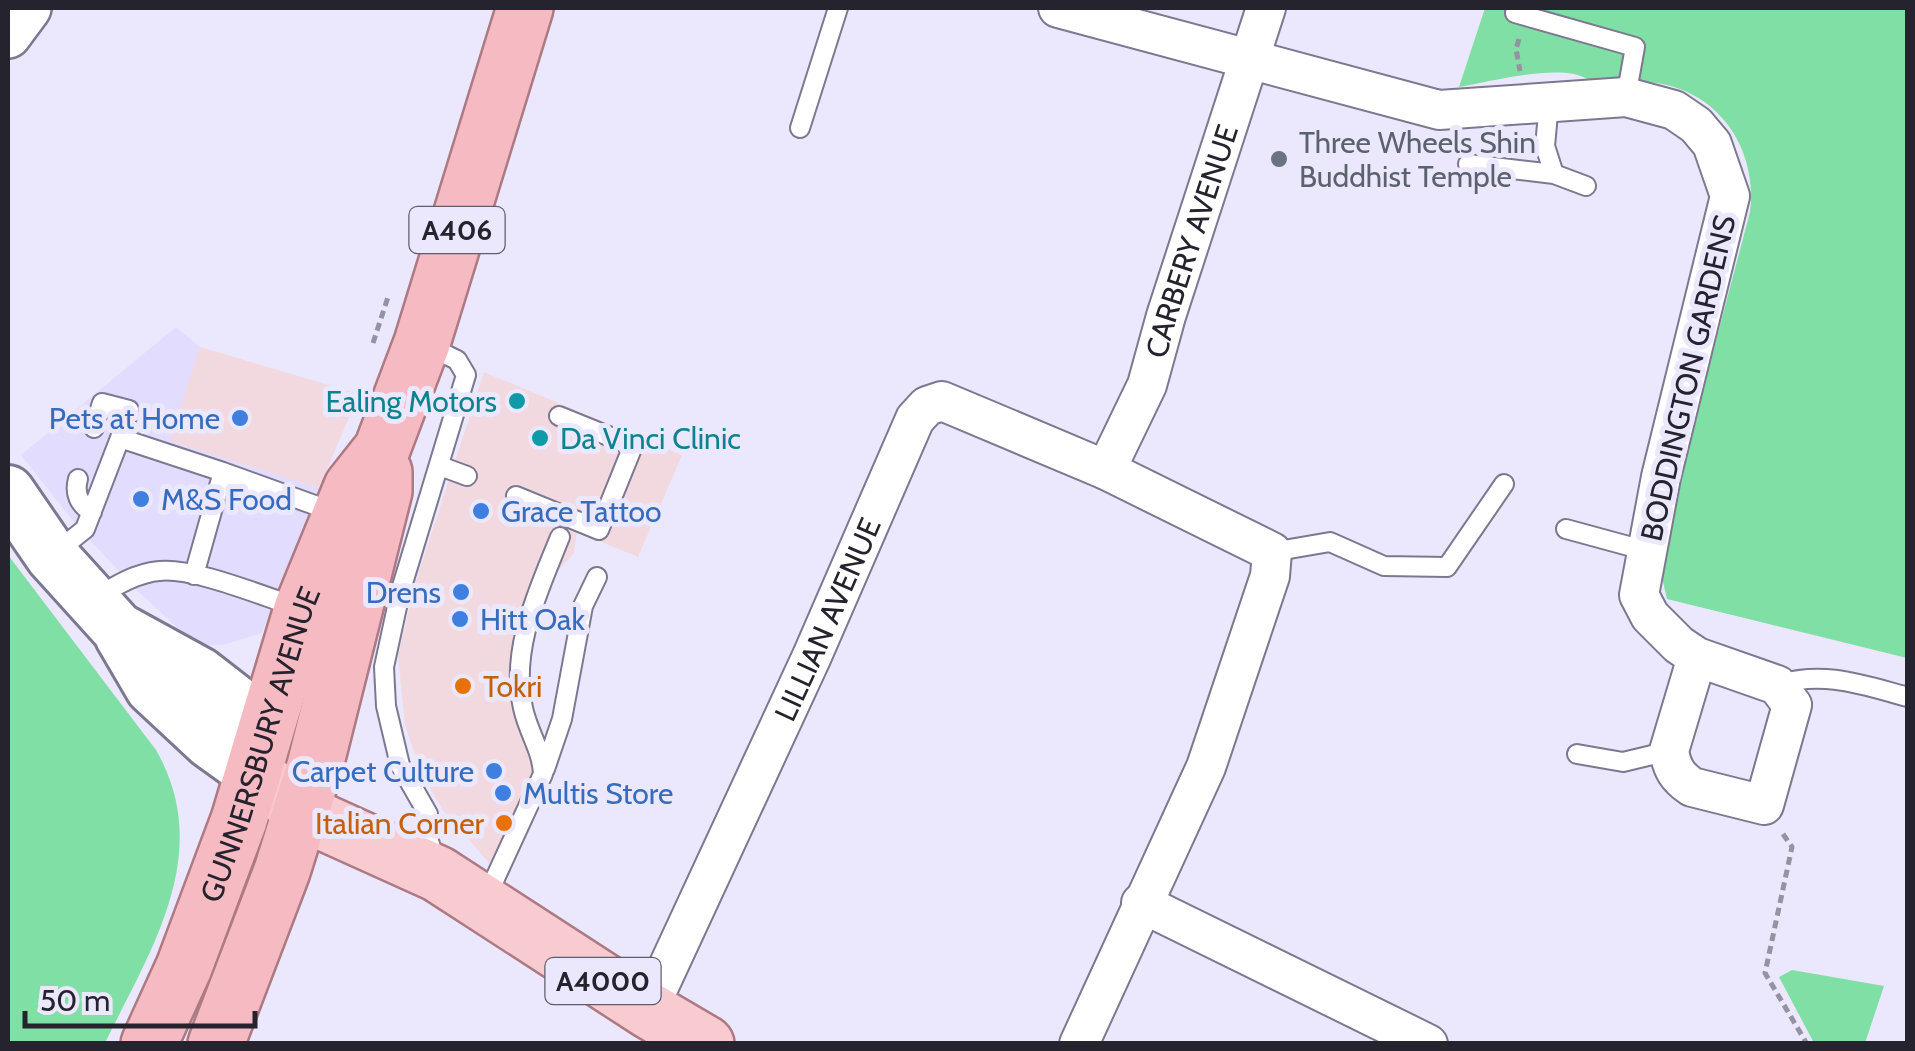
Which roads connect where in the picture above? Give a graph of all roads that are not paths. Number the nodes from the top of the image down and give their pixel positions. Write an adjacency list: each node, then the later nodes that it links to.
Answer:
1 (28, 8): 7 (street)
2 (524, 8): 15 (highway, GUNNERSBURY AVENUE / A406)
3 (838, 8): 11 (lane)
4 (1058, 8): 8 (street, BODDINGTON GARDENS)
5 (1266, 8): 8 (street, CARBERY AVENUE)
6 (1521, 15): 9 (lane)
7 (8, 34)
8 (1249, 57): 10 (street, BODDINGTON GARDENS); 20 (street, CARBERY AVENUE)
9 (1626, 96): 10 (street, BODDINGTON GARDENS); 32 (street, BODDINGTON GARDENS)
10 (1549, 103): 13 (lane)
11 (800, 128)
12 (1468, 164): 13 (lane)
13 (1554, 174): 14 (lane)
14 (1586, 186)
15 (422, 344): 19 (lane); 22 (highway, GUNNERSBURY AVENUE / A406)
16 (559, 416): 27 (lane)
17 (94, 428): 18 (lane)
18 (120, 438): 21 (lane); 28 (lane)
19 (440, 466): 22 (lane); 23 (lane)
20 (1106, 470): 33 (street); 50 (street, LILLIAN AVENUE)
21 (223, 472): 29 (lane); 35 (lane)
22 (403, 472): 29 (highway, GUNNERSBURY AVENUE / A406); 46 (highway, GUNNERSBURY AVENUE / A406); 47 (lane)
23 (468, 476)
24 (78, 479): 28 (lane)
25 (1504, 484): 33 (lane)
26 (8, 492): 34 (main road)
27 (516, 496)
28 (92, 512): 34 (lane)
29 (341, 514): 37 (highway, GUNNERSBURY AVENUE / A406)
30 (1566, 529): 32 (lane)
31 (560, 538): 45 (lane)
32 (1647, 551): 39 (street, BODDINGTON GARDENS)
33 (1272, 552): 49 (street)
34 (52, 556): 38 (main road)
35 (194, 575): 37 (lane); 38 (lane)
36 (596, 577): 45 (lane)
37 (302, 609): 42 (highway, GUNNERSBURY AVENUE / A406)
38 (104, 615): 42 (main road)
39 (1696, 658): 40 (street, BODDINGTON GARDENS); 43 (street)
40 (1777, 684): 41 (lane); 43 (street)
41 (1908, 697)
42 (260, 749): 46 (main road, A4000); 52 (highway, GUNNERSBURY AVENUE / A406)
43 (1669, 751): 44 (lane)
44 (1578, 754)
45 (543, 774): 48 (lane)
46 (308, 788): 47 (main road, A4000); 51 (highway, GUNNERSBURY AVENUE / A406)
47 (438, 874): 48 (main road, A4000)
48 (483, 902): 50 (main road, A4000)
49 (1141, 902): 54 (street); 55 (street)
50 (648, 1010): 53 (main road, A4000)
51 (227, 1040)
52 (149, 1044)
53 (706, 1044)
54 (1079, 1044)
55 (1428, 1044)

